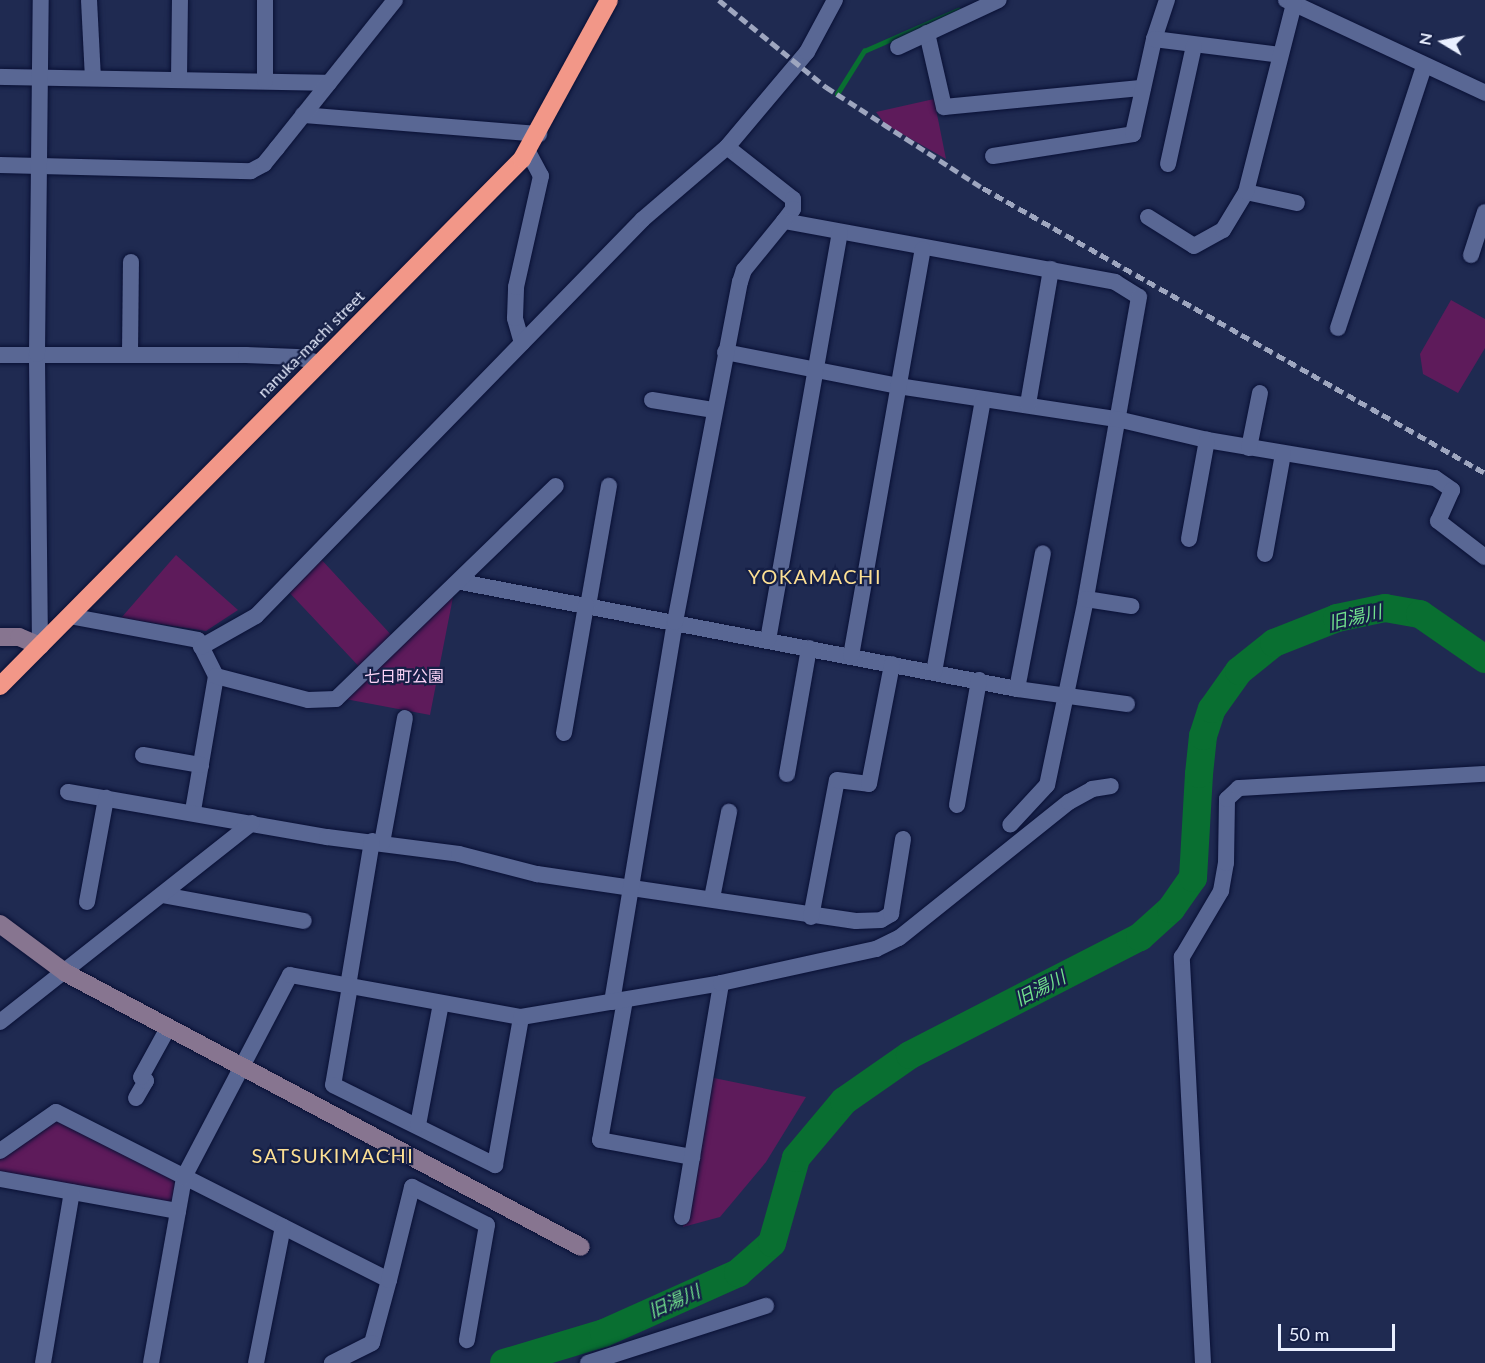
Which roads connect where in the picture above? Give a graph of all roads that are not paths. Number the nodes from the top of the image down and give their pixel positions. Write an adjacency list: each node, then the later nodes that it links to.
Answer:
1 (41, 0): 18 (street)
2 (89, 0): 19 (street)
3 (180, 0): 20 (street)
4 (265, 0): 21 (street)
5 (395, 0): 22 (street)
6 (609, 0): 26 (highway, nanuka-machi street)
7 (835, 0): 27 (street)
8 (999, 0): 11 (street)
9 (1167, 0): 12 (street)
10 (1299, 3): 15 (street); 16 (street)
11 (927, 33): 14 (street); 23 (street)
12 (1154, 39): 13 (street); 23 (street)
13 (1194, 46): 15 (street); 30 (street)
14 (898, 47)
15 (1280, 55): 33 (street)
16 (1424, 66): 24 (street); 43 (street)
17 (0, 77): 18 (street)
18 (41, 78): 19 (street); 32 (street)
19 (93, 78): 20 (street)
20 (179, 79): 21 (street)
21 (265, 81): 22 (street)
22 (329, 83): 25 (street)
23 (1143, 88): 29 (street)
24 (1485, 93)
25 (303, 115): 26 (street); 32 (street)
26 (539, 134): 28 (highway, nanuka-machi street)
27 (727, 147): 37 (street); 44 (street)
28 (528, 152): 44 (street); 49 (highway, nanuka-machi street)
29 (993, 156)
30 (1168, 164)
31 (0, 165): 32 (street)
32 (40, 165): 46 (street)
33 (1246, 192): 34 (street); 36 (street)
34 (1297, 203)
35 (1485, 212): 40 (street)
36 (1148, 217)
37 (784, 221): 38 (street); 45 (street)
38 (840, 231): 39 (street); 50 (street)
39 (923, 249): 42 (street); 51 (street)
40 (1471, 255)
41 (131, 262): 47 (street)
42 (1051, 269): 55 (street); 57 (street)
43 (1338, 328)
44 (522, 343): 75 (street)
45 (725, 352): 50 (street); 56 (street)
46 (37, 354): 47 (street); 48 (street); 76 (street)
47 (130, 354): 49 (street)
48 (0, 355)
49 (319, 363): 71 (highway, nanuka-machi street)
50 (814, 370): 51 (street); 74 (street)
51 (898, 386): 54 (street); 78 (street)
52 (1260, 393): 59 (street)
53 (652, 400): 56 (street)
54 (982, 400): 55 (street); 80 (street)
55 (1028, 404): 57 (street)
56 (714, 410): 72 (street)
57 (1118, 419): 58 (street); 68 (street)
58 (1207, 440): 59 (street); 63 (street)
59 (1249, 448): 60 (street)
60 (1283, 454): 65 (street); 66 (street)
61 (556, 486): 67 (street)
62 (609, 486): 69 (street)
63 (1189, 539)
64 (1043, 553): 84 (street)
65 (1265, 554)
66 (1485, 557)
67 (461, 582): 69 (street); 81 (street)
68 (1086, 599): 70 (street); 85 (street)
69 (587, 606): 72 (street); 88 (street)
70 (1131, 606)
71 (69, 616): 75 (street); 76 (highway, nanuka-machi street)
72 (675, 622): 74 (street); 103 (street)
73 (0, 637): 76 (street)
74 (768, 640): 77 (street)
75 (199, 643): 81 (street)
76 (40, 646): 83 (highway, nanuka-machi street)
77 (809, 648): 78 (street); 91 (street)
78 (851, 656): 79 (street)
79 (892, 664): 80 (street); 107 (street)
80 (934, 672): 82 (street)
81 (216, 676): 90 (street)
82 (979, 680): 84 (street); 96 (street)
83 (0, 686)
84 (1017, 689): 85 (street)
85 (1066, 695): 86 (street); 100 (street)
86 (1127, 705)
87 (405, 718): 102 (street)
88 (564, 733)
89 (143, 755): 90 (street)
90 (201, 765): 97 (street)
91 (787, 774)
92 (1485, 774): 138 (street)
93 (1111, 786): 111 (street)
94 (68, 792): 95 (street)
95 (106, 798): 97 (street); 106 (street)
96 (957, 805)
97 (193, 811): 99 (street)
98 (729, 812): 105 (street)
99 (252, 823): 102 (street); 104 (street)
100 (1010, 825)
101 (903, 839): 107 (street)
102 (377, 842): 103 (street); 112 (street)
103 (628, 886): 105 (street); 113 (street)
104 (163, 896): 108 (street); 110 (street)
105 (712, 898): 107 (street)
106 (87, 902)
107 (811, 917)
108 (304, 921)
109 (0, 924): 110 (street)
110 (66, 973): 116 (street); 117 (street)
111 (721, 983): 113 (street); 122 (street)
112 (349, 986): 114 (street); 118 (street); 120 (street)
113 (619, 1001): 115 (street); 122 (street)
114 (441, 1003): 115 (street); 120 (street)
115 (521, 1017): 120 (street)
116 (0, 1022)
117 (168, 1028): 118 (street); 119 (street)
118 (241, 1066): 123 (street); 129 (street)
119 (136, 1098)
120 (418, 1125)
121 (0, 1151): 123 (street)
122 (692, 1157): 127 (street)
123 (184, 1177): 126 (street); 128 (street)
124 (0, 1179): 125 (street)
125 (72, 1192): 126 (street); 133 (street)
126 (178, 1211): 134 (street)
127 (682, 1217)
128 (283, 1227): 130 (street); 135 (street)
129 (581, 1247)
130 (389, 1280): 132 (street); 136 (street)
131 (766, 1306): 137 (street)
132 (467, 1340)
133 (43, 1363)
134 (151, 1363)
135 (256, 1363)
136 (332, 1363)
137 (588, 1363)
138 (1203, 1363)

